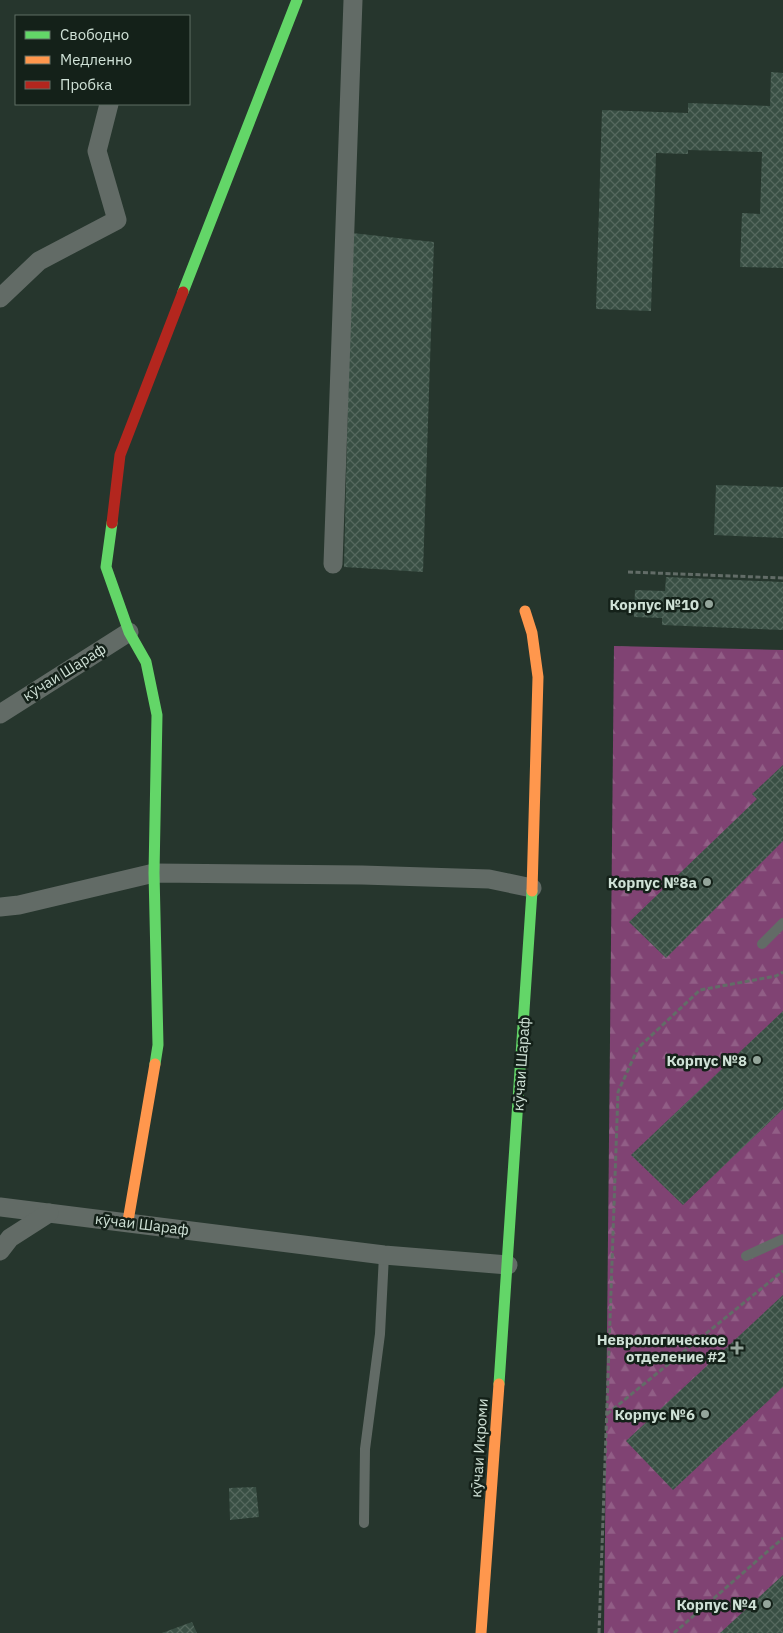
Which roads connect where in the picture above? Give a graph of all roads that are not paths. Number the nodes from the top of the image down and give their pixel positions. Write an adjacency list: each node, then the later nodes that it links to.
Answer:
1 (297, 0): 7 (street)
2 (353, 0): 5 (street)
3 (109, 105): 4 (street)
4 (0, 298)
5 (333, 564)
6 (525, 611): 10 (street, кӯчаи Шараф)
7 (129, 632): 8 (street, кӯчаи Шараф); 9 (street)
8 (0, 714)
9 (154, 873): 10 (street); 11 (street); 16 (street)
10 (532, 888): 21 (street, кӯчаи Шараф)
11 (0, 907)
12 (783, 923): 13 (lane)
13 (762, 944)
14 (0, 1207): 15 (street, кӯчаи Шараф)
15 (49, 1213): 16 (street, кӯчаи Шараф); 18 (street)
16 (128, 1221): 19 (street, кӯчаи Шараф)
17 (783, 1239): 20 (lane)
18 (0, 1250)
19 (384, 1254): 21 (street, кӯчаи Шараф); 22 (lane)
20 (746, 1256)
21 (508, 1265): 23 (street, кӯчаи Икроми)
22 (364, 1523)
23 (481, 1633)

